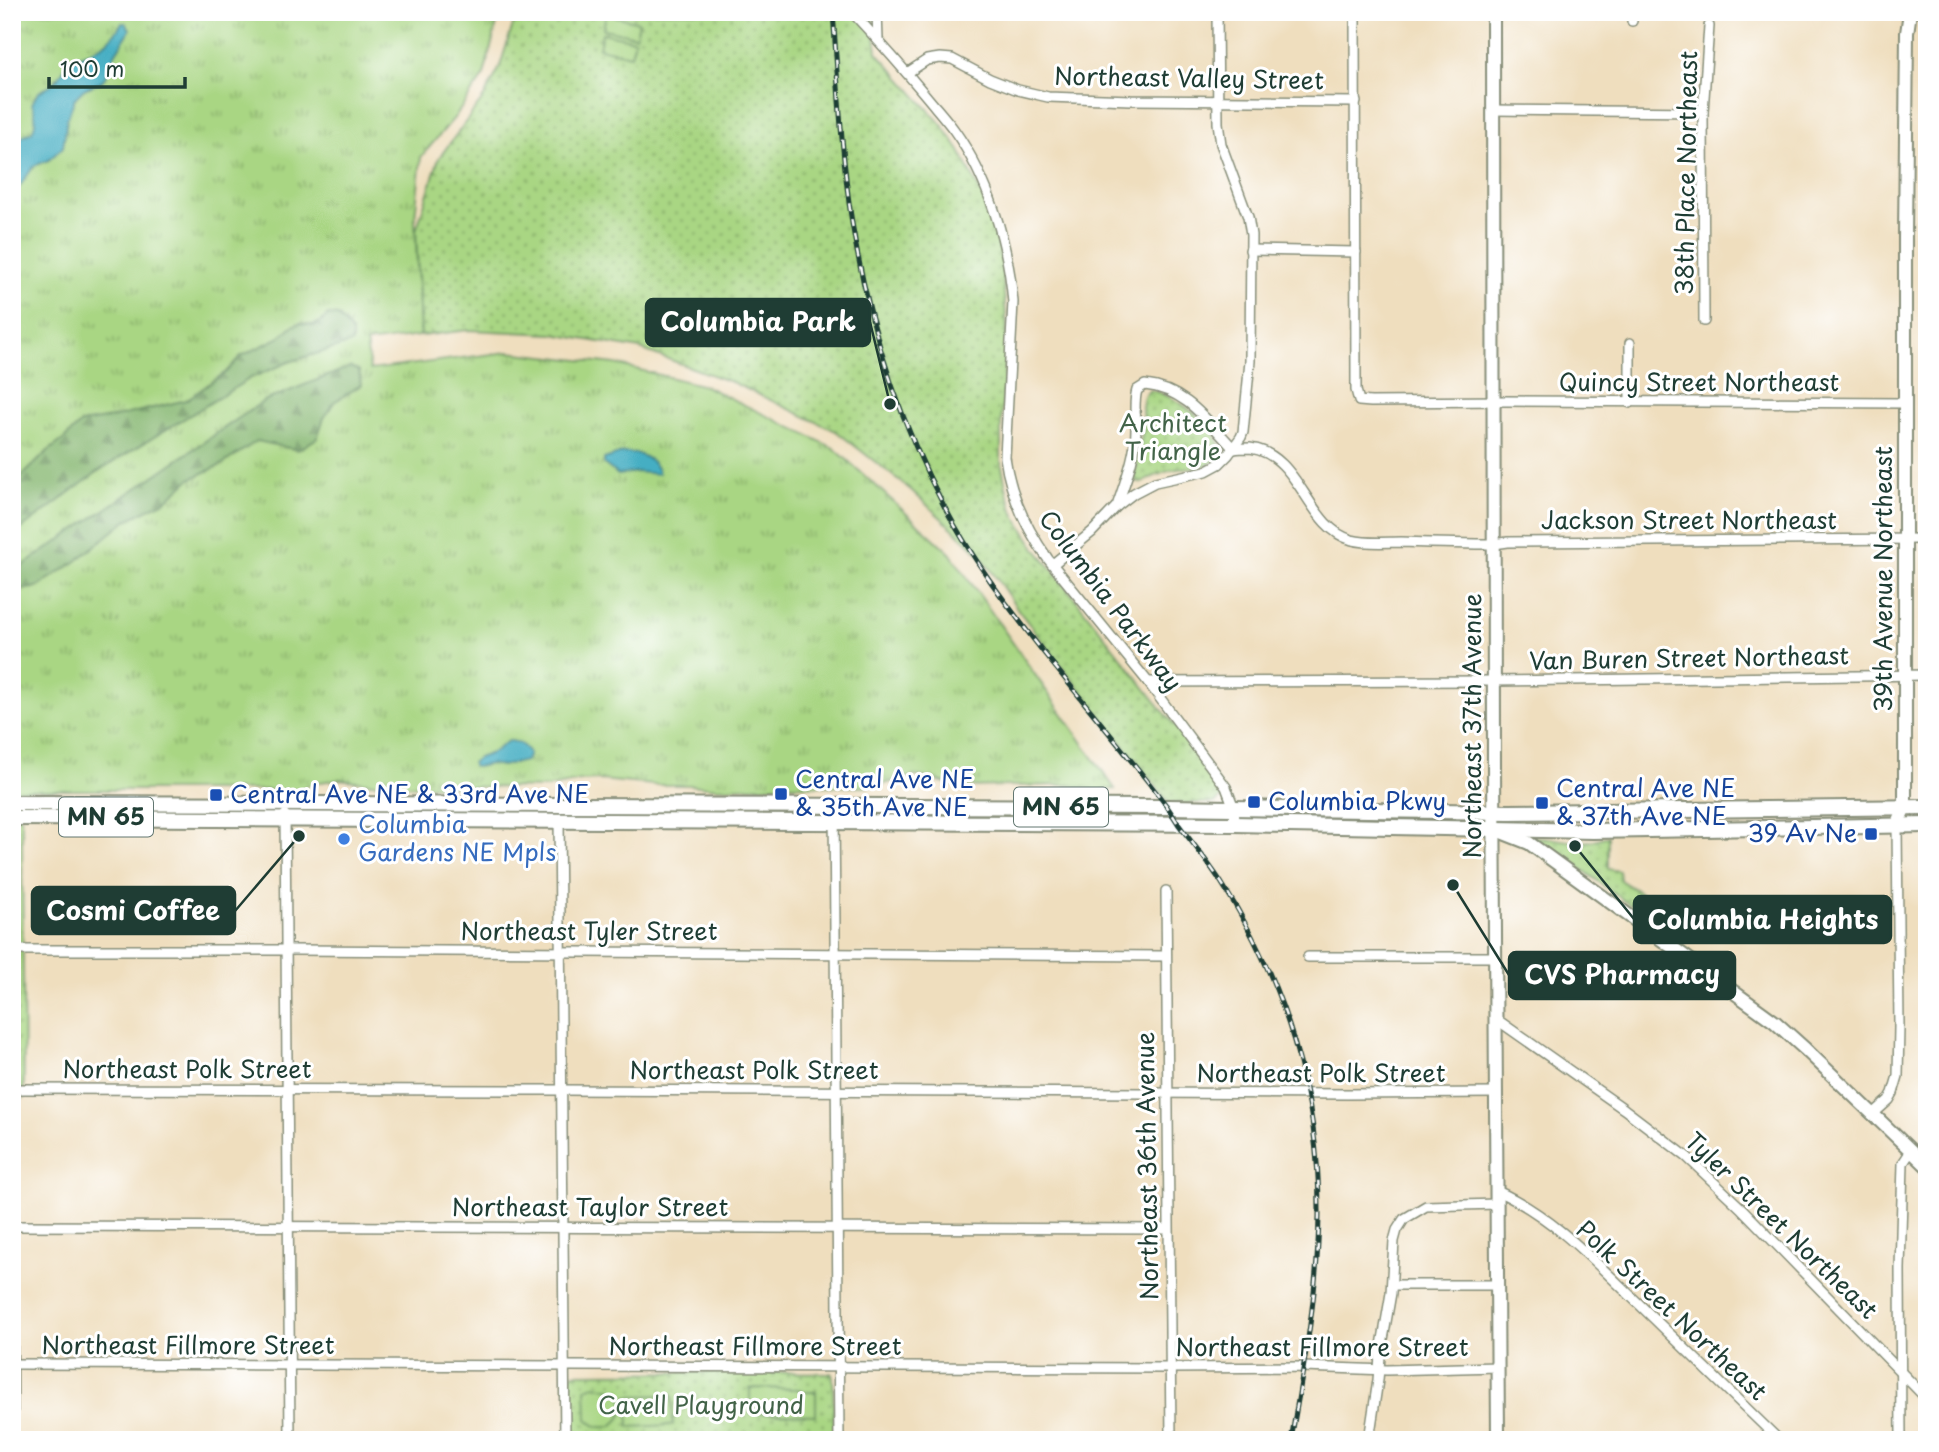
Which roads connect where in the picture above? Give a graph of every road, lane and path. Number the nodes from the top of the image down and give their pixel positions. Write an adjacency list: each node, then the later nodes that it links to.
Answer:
1 (852, 12): 10 (street, Columbia Parkway)
2 (877, 12): 10 (street)
3 (1217, 12): 12 (street)
4 (1356, 12): 13 (street)
5 (1493, 12): 14 (street, Northeast 37th Avenue)
6 (1904, 12): 9 (street, 39th Avenue Northeast)
7 (1910, 12): 9 (street, 39th Avenue Northeast)
8 (1709, 26): 15 (street, 38th Place Northeast)
9 (1907, 33): 22 (street, 39th Avenue Northeast)
10 (878, 40): 11 (street, Columbia Parkway)
11 (907, 73): 12 (street, Northeast Valley Street); 28 (street, Columbia Parkway)
12 (1218, 101): 13 (street, Northeast Valley Street); 16 (street)
13 (1356, 102): 17 (street)
14 (1493, 110): 15 (street); 20 (street, Northeast 37th Avenue)
15 (1703, 113): 18 (street, 38th Place Northeast)
16 (1250, 250): 17 (street); 23 (street)
17 (1356, 252): 20 (street, Quincy Street Northeast)
18 (1704, 321)
19 (1630, 343): 21 (street)
20 (1494, 402): 21 (street, Quincy Street Northeast); 27 (street, Northeast 37th Avenue)
21 (1630, 403): 22 (street, Quincy Street Northeast)
22 (1904, 403): 25 (street, 39th Avenue Northeast)
23 (1234, 449): 24 (street); 24 (street); 27 (street, Jackson Street Northeast)
24 (1117, 506): 28 (street)
25 (1904, 539): 26 (street, Jackson Street Northeast); 27 (street, Jackson Street Northeast); 29 (street, 39th Avenue Northeast)
26 (1927, 539)
27 (1494, 544): 31 (street, Northeast 37th Avenue)
28 (1053, 564): 32 (street, Columbia Parkway)
29 (1905, 675): 30 (street, Van Buren Street Northeast); 31 (street, Van Buren Street Northeast); 35 (street, 39th Avenue Northeast)
30 (1927, 675)
31 (1494, 681): 32 (street, Van Buren Street Northeast); 40 (street, Northeast 37th Avenue)
32 (1147, 682): 37 (street, Columbia Parkway)
33 (12, 803): 34 (main road, MN 65)
34 (285, 803): 41 (main road, MN 65); 43 (street)
35 (1905, 807): 36 (main road, MN 65); 38 (main road, MN 65); 46 (street, 39th Avenue Northeast)
36 (1927, 807)
37 (1234, 808): 40 (main road, MN 65); 41 (main road, MN 65); 45 (street, Columbia Parkway)
38 (1715, 810): 39 (main road, MN 65); 49 (main road)
39 (1660, 811): 40 (main road, MN 65); 50 (main road)
40 (1494, 812): 48 (street, Northeast 37th Avenue)
41 (834, 813): 44 (main road, MN 65); 45 (main road, MN 65); 55 (street)
42 (12, 817): 43 (main road, MN 65)
43 (285, 818): 44 (main road, MN 65); 53 (street)
44 (559, 819): 54 (street)
45 (1235, 824): 48 (main road, MN 65)
46 (1897, 825): 47 (main road, MN 65); 49 (main road, MN 65); 66 (street, 39th Avenue Northeast)
47 (1927, 825)
48 (1494, 830): 50 (main road, MN 65); 58 (street, Northeast 37th Avenue); 66 (street)
49 (1655, 830): 50 (main road, MN 65)
50 (1593, 831)
51 (1166, 891): 56 (street, Northeast 36th Avenue)
52 (12, 950): 53 (street, Northeast Tyler Street)
53 (286, 950): 54 (street, Northeast Tyler Street); 61 (street)
54 (561, 951): 55 (street, Northeast Tyler Street); 62 (street)
55 (835, 953): 56 (street, Northeast Tyler Street); 63 (street)
56 (1166, 956): 64 (street, Northeast 36th Avenue)
57 (1308, 957): 58 (street)
58 (1495, 957): 59 (street, Northeast 37th Avenue)
59 (1496, 1018): 65 (street, Northeast 37th Avenue); 85 (street, Tyler Street Northeast)
60 (12, 1089): 61 (street, Northeast Polk Street)
61 (286, 1089): 62 (street, Northeast Polk Street); 71 (street)
62 (561, 1090): 63 (street, Northeast Polk Street); 72 (street)
63 (836, 1091): 64 (street, Northeast Polk Street); 73 (street)
64 (1166, 1093): 65 (street, Northeast Polk Street); 74 (street, Northeast 36th Avenue)
65 (1496, 1093): 69 (street, Northeast 37th Avenue)
66 (1872, 1115): 67 (street)
67 (1911, 1151): 68 (street); 85 (street)
68 (1927, 1167)
69 (1497, 1198): 76 (street); 77 (street, Northeast 37th Avenue); 94 (street, Polk Street Northeast)
70 (12, 1226): 71 (street, Northeast Taylor Street)
71 (287, 1227): 72 (street, Northeast Taylor Street); 79 (street)
72 (563, 1227): 73 (street, Northeast Taylor Street); 80 (street)
73 (837, 1229): 74 (street, Northeast Taylor Street); 81 (street)
74 (1168, 1229): 83 (street, Northeast 36th Avenue)
75 (12, 1273): 78 (street)
76 (1392, 1285): 77 (street); 84 (street)
77 (1497, 1285): 82 (street, Northeast 37th Avenue)
78 (12, 1364): 79 (street, Northeast Fillmore Street); 87 (street)
79 (289, 1365): 80 (street, Northeast Fillmore Street); 88 (street)
80 (564, 1366): 81 (street, Northeast Fillmore Street); 89 (street)
81 (838, 1367): 83 (street, Northeast Fillmore Street); 90 (street)
82 (1498, 1367): 84 (street, Northeast Fillmore Street); 93 (street, Northeast 37th Avenue)
83 (1170, 1368): 84 (street, Northeast Fillmore Street); 91 (street, Northeast 36th Avenue)
84 (1379, 1369): 92 (street)
85 (1900, 1371): 86 (street, Tyler Street Northeast); 95 (street)
86 (1927, 1399)
87 (13, 1440)
88 (290, 1440)
89 (565, 1440)
90 (839, 1440)
91 (1171, 1440)
92 (1369, 1440)
93 (1499, 1440)
94 (1779, 1440)
95 (1901, 1440)

